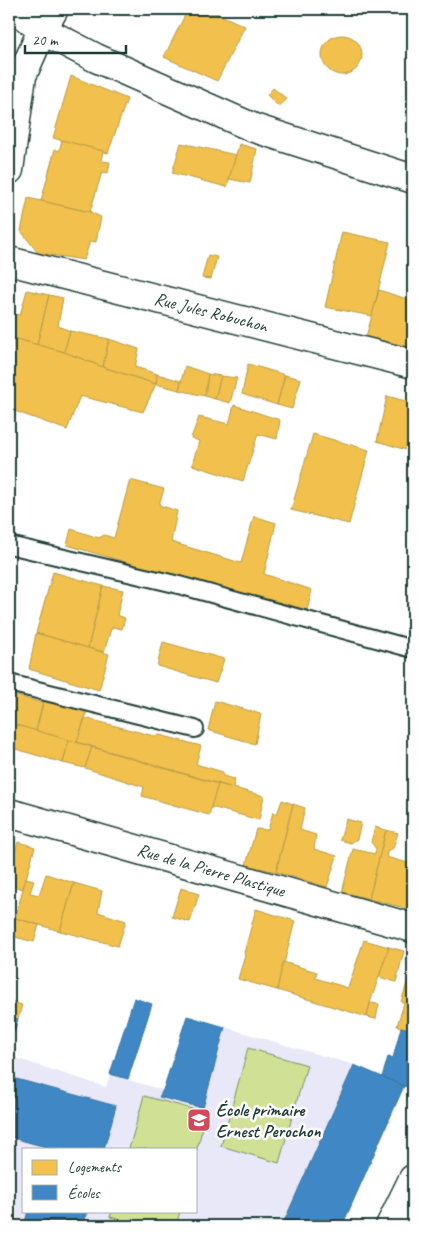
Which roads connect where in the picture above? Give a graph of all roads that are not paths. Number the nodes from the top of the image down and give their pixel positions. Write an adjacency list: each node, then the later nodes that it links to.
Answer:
1 (16, 9): 2 (street)
2 (48, 20): 3 (street); 4 (street)
3 (9, 170)
4 (413, 179)
5 (9, 260): 6 (street, Rue Jules Robuchon)
6 (413, 364)
7 (9, 545): 8 (lane)
8 (413, 649)
9 (9, 683): 10 (lane)
10 (195, 728)
11 (9, 813): 12 (street, Rue de la Pierre Plastique)
12 (413, 928)
13 (413, 1179): 14 (street)
14 (390, 1226)

